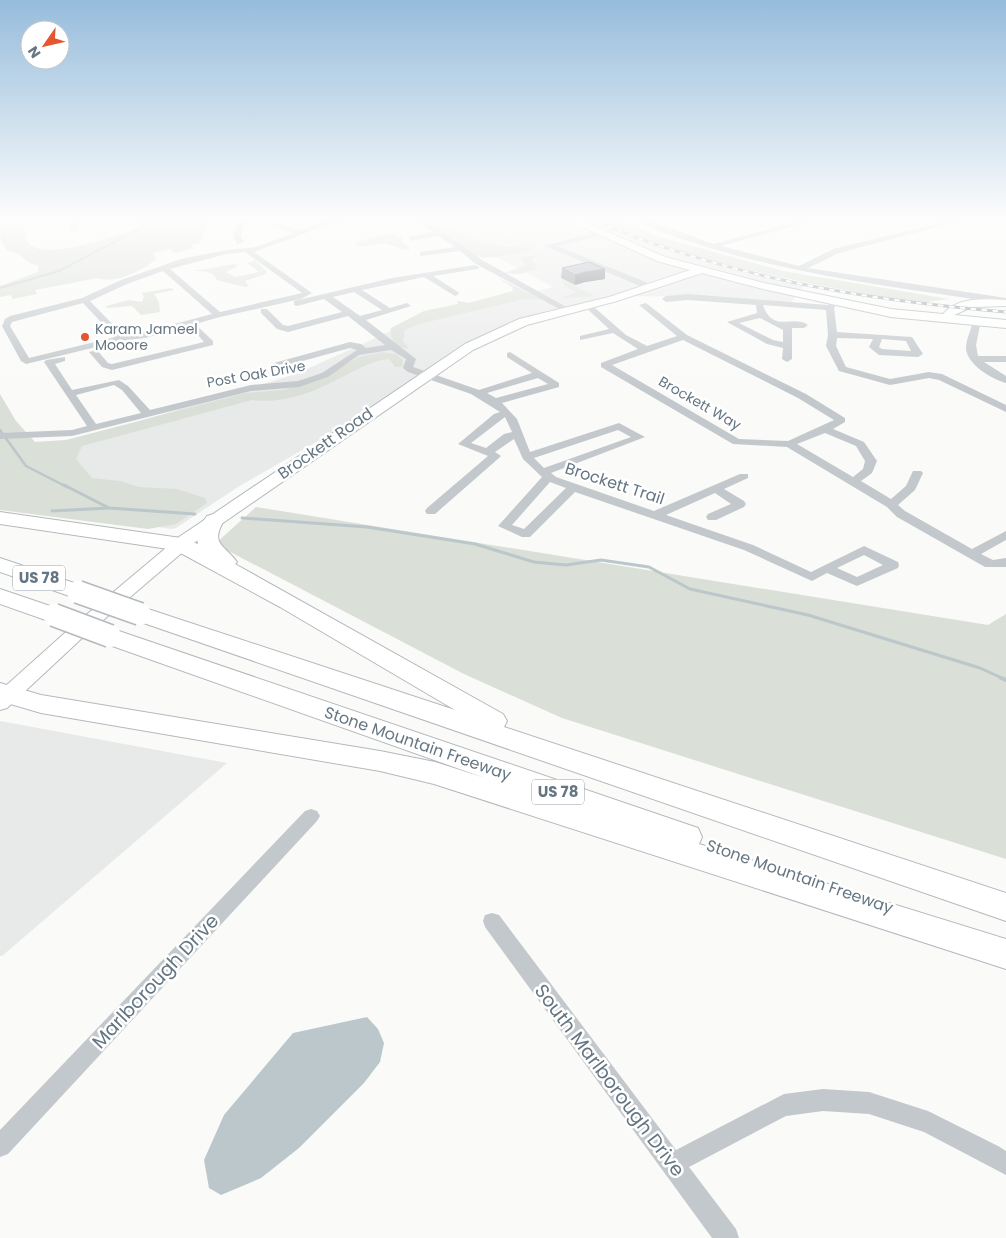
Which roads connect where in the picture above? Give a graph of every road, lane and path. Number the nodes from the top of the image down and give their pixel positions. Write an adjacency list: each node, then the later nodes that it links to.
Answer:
1 (145, 276): 23 (street)
2 (173, 276): 36 (street)
3 (284, 276): 19 (street)
4 (393, 276): 19 (street)
5 (422, 276): 18 (street)
6 (427, 276): 20 (street)
7 (499, 276): 32 (street)
8 (622, 276): 17 (street)
9 (677, 276): 16 (street)
10 (683, 276): 16 (main road, Brockett Road)
11 (703, 276): 24 (street)
12 (714, 276): 15 (street)
13 (721, 276): 15 (main road)
14 (845, 276): 25 (street)
15 (725, 277): 30 (main road)
16 (671, 280): 17 (main road, Brockett Road)
17 (650, 287): 24 (main road, Brockett Road)
18 (356, 289): 21 (street); 34 (street)
19 (308, 293): 36 (street)
20 (455, 294)
21 (326, 296): 33 (street); 35 (street)
22 (666, 299): 26 (street)
23 (85, 300): 49 (street); 49 (street)
24 (608, 300): 28 (street, Brockett Road)
25 (981, 300): 27 (main road); 38 (main road)
26 (759, 302): 30 (street); 37 (street)
27 (1006, 302)
28 (587, 304): 32 (street, Brockett Road); 45 (street)
29 (643, 305): 48 (street)
30 (832, 305): 38 (main road); 46 (street)
31 (407, 306): 34 (street)
32 (566, 309): 62 (street, Brockett Road)
33 (264, 311): 35 (street); 44 (street)
34 (388, 311): 39 (street)
35 (348, 313): 39 (street)
36 (218, 315): 49 (street)
37 (761, 315): 42 (street); 51 (street)
38 (945, 319): 40 (main road)
39 (356, 320): 52 (street)
40 (977, 322): 41 (main road); 59 (street)
41 (1006, 324)
42 (781, 325): 43 (street); 51 (street)
43 (804, 325)
44 (196, 328): 55 (street); 55 (street)
45 (615, 330): 50 (street); 53 (street)
46 (833, 335): 47 (street); 67 (street)
47 (879, 336)
48 (684, 337): 53 (street, Brockett Way); 71 (street)
49 (121, 338)
50 (583, 338)
51 (786, 346): 57 (street)
52 (393, 347): 54 (street, Post Oak Drive); 62 (street)
53 (646, 349): 74 (street, Brockett Way)
54 (364, 351): 60 (street, Post Oak Drive); 69 (street, Post Oak Drive)
55 (94, 352): 64 (street)
56 (510, 355): 61 (street)
57 (787, 359)
58 (1006, 359): 59 (street)
59 (977, 360): 63 (street)
60 (277, 365)
61 (540, 374): 65 (street); 66 (street)
62 (425, 376): 65 (street, Brockett Trail); 88 (street, Brockett Road)
63 (1006, 380)
64 (70, 394): 69 (street); 70 (street)
65 (478, 394): 66 (street, Brockett Trail)
66 (494, 402): 68 (street, Brockett Trail)
67 (1006, 409)
68 (507, 413): 72 (street, Brockett Trail); 75 (street)
69 (148, 414): 70 (street, Post Oak Drive)
70 (94, 428): 73 (street, Post Oak Drive)
71 (825, 429): 74 (street); 80 (street)
72 (518, 435): 75 (street); 76 (street, Brockett Trail)
73 (0, 436)
74 (789, 444): 80 (street, Brockett Way)
75 (488, 452): 84 (street)
76 (527, 457): 78 (street, Brockett Trail); 78 (street)
77 (918, 473): 83 (street)
78 (546, 474): 81 (street, Brockett Trail); 81 (street)
79 (744, 476): 82 (street)
80 (854, 482): 83 (street, Brockett Way)
81 (573, 488): 85 (street, Brockett Trail)
82 (715, 488): 85 (street); 86 (street)
83 (890, 504): 91 (street, Brockett Way)
84 (431, 511)
85 (657, 514): 94 (street, Brockett Trail)
86 (712, 517)
87 (0, 518): 90 (highway)
88 (214, 520): 90 (street, Brockett Road); 95 (highway)
89 (1006, 535): 91 (street)
90 (181, 544): 95 (highway); 97 (main road, Brockett Road)
91 (972, 554): 92 (street, Brockett Way)
92 (1006, 562)
93 (0, 565): 98 (highway, Stone Mountain Freeway / US 78, bridge)
94 (826, 568)
95 (246, 579): 98 (highway)
96 (0, 596): 102 (highway, Stone Mountain Freeway / US 78, bridge)
97 (2, 697): 103 (highway)
98 (546, 750): 100 (highway, Stone Mountain Freeway / US 78)
99 (310, 816): 104 (street, Marlborough Drive)
100 (1006, 907)
101 (492, 921): 105 (street, South Marlborough Drive)
102 (1006, 948)
103 (1006, 954)
104 (0, 1145)
105 (672, 1164): 106 (street); 107 (street, South Marlborough Drive)
106 (1006, 1164)
107 (727, 1238)

